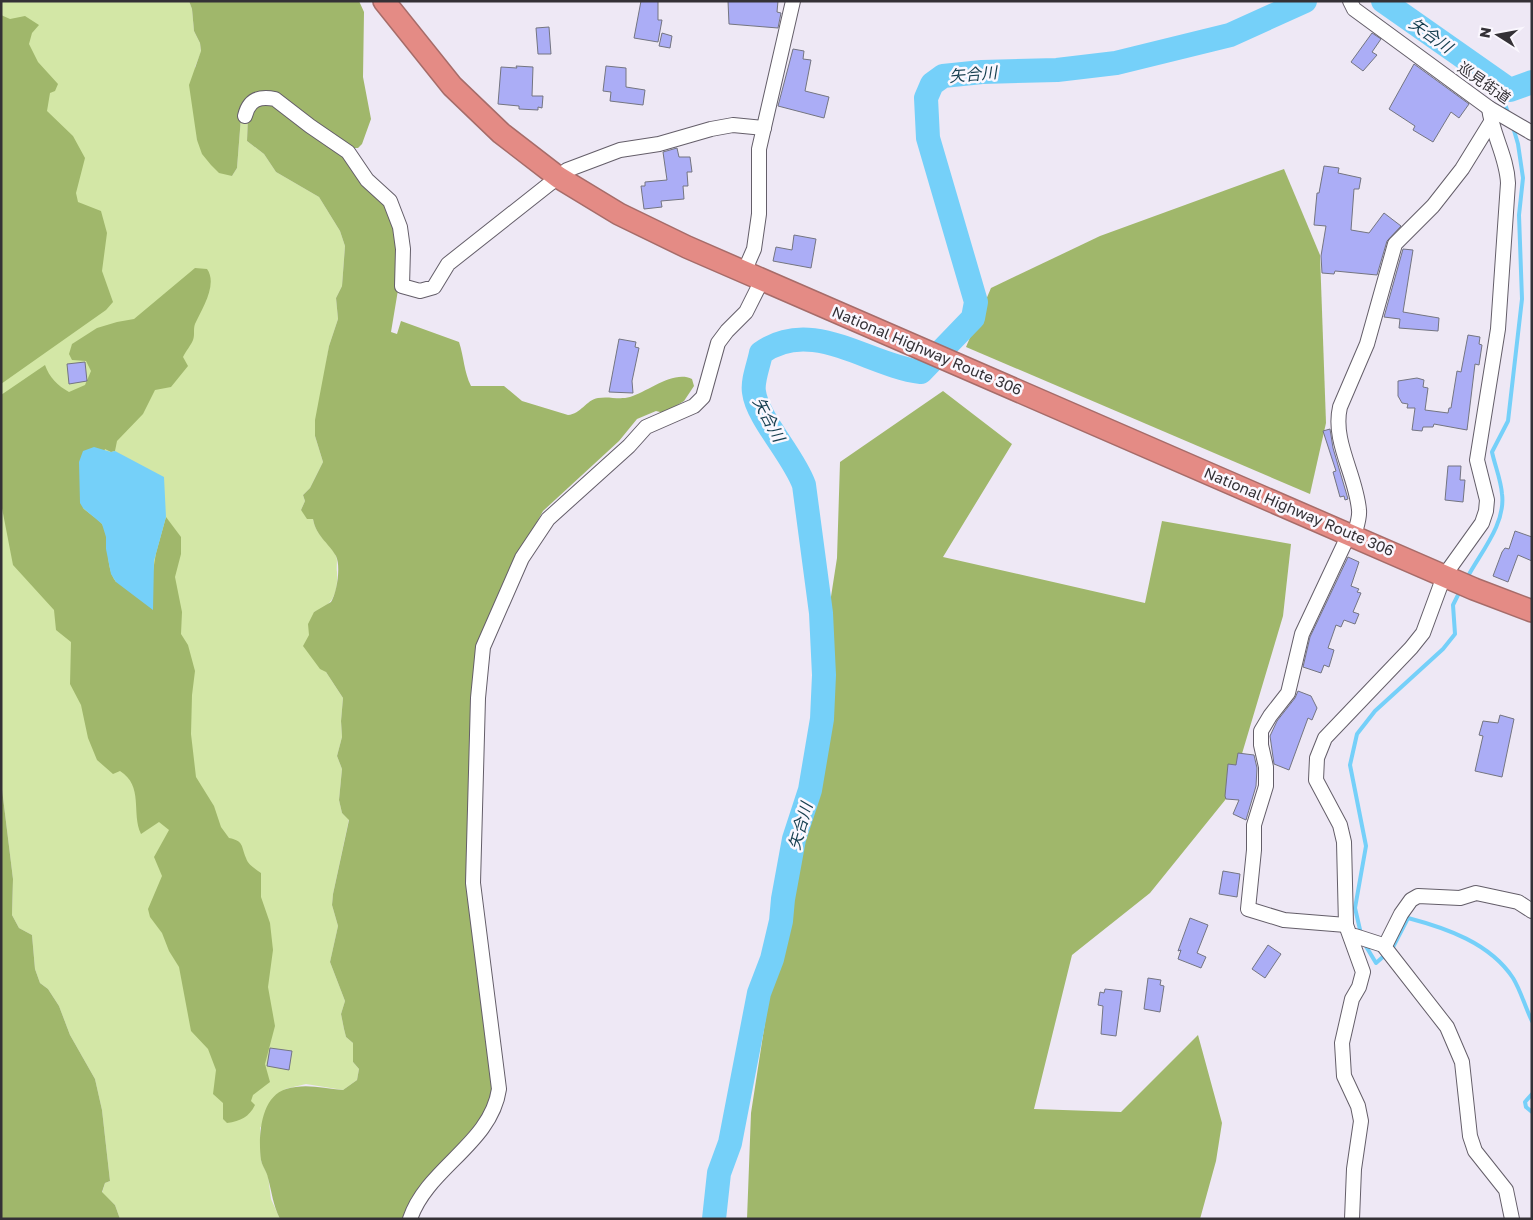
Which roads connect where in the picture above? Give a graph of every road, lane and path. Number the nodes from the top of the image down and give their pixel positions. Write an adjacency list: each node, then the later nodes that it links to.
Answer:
1 (384, 1): 8 (highway, National Highway Route 306)
2 (792, 1): 6 (street)
3 (1352, 5): 4 (street, 巡見街道)
4 (1493, 114): 7 (street, 巡見街道); 10 (street); 11 (street)
5 (245, 116): 8 (street)
6 (764, 128): 8 (street); 9 (street)
7 (1528, 131)
8 (558, 177): 9 (highway, National Highway Route 306)
9 (753, 276): 10 (highway, National Highway Route 306); 16 (street)
10 (1351, 535): 11 (highway, National Highway Route 306); 14 (street)
11 (1448, 577): 12 (highway, National Highway Route 306); 14 (street)
12 (1532, 611)
13 (1532, 911): 15 (street)
14 (1351, 933): 15 (street); 17 (street)
15 (1382, 948): 18 (street)
16 (410, 1219)
17 (1352, 1219)
18 (1512, 1219)

